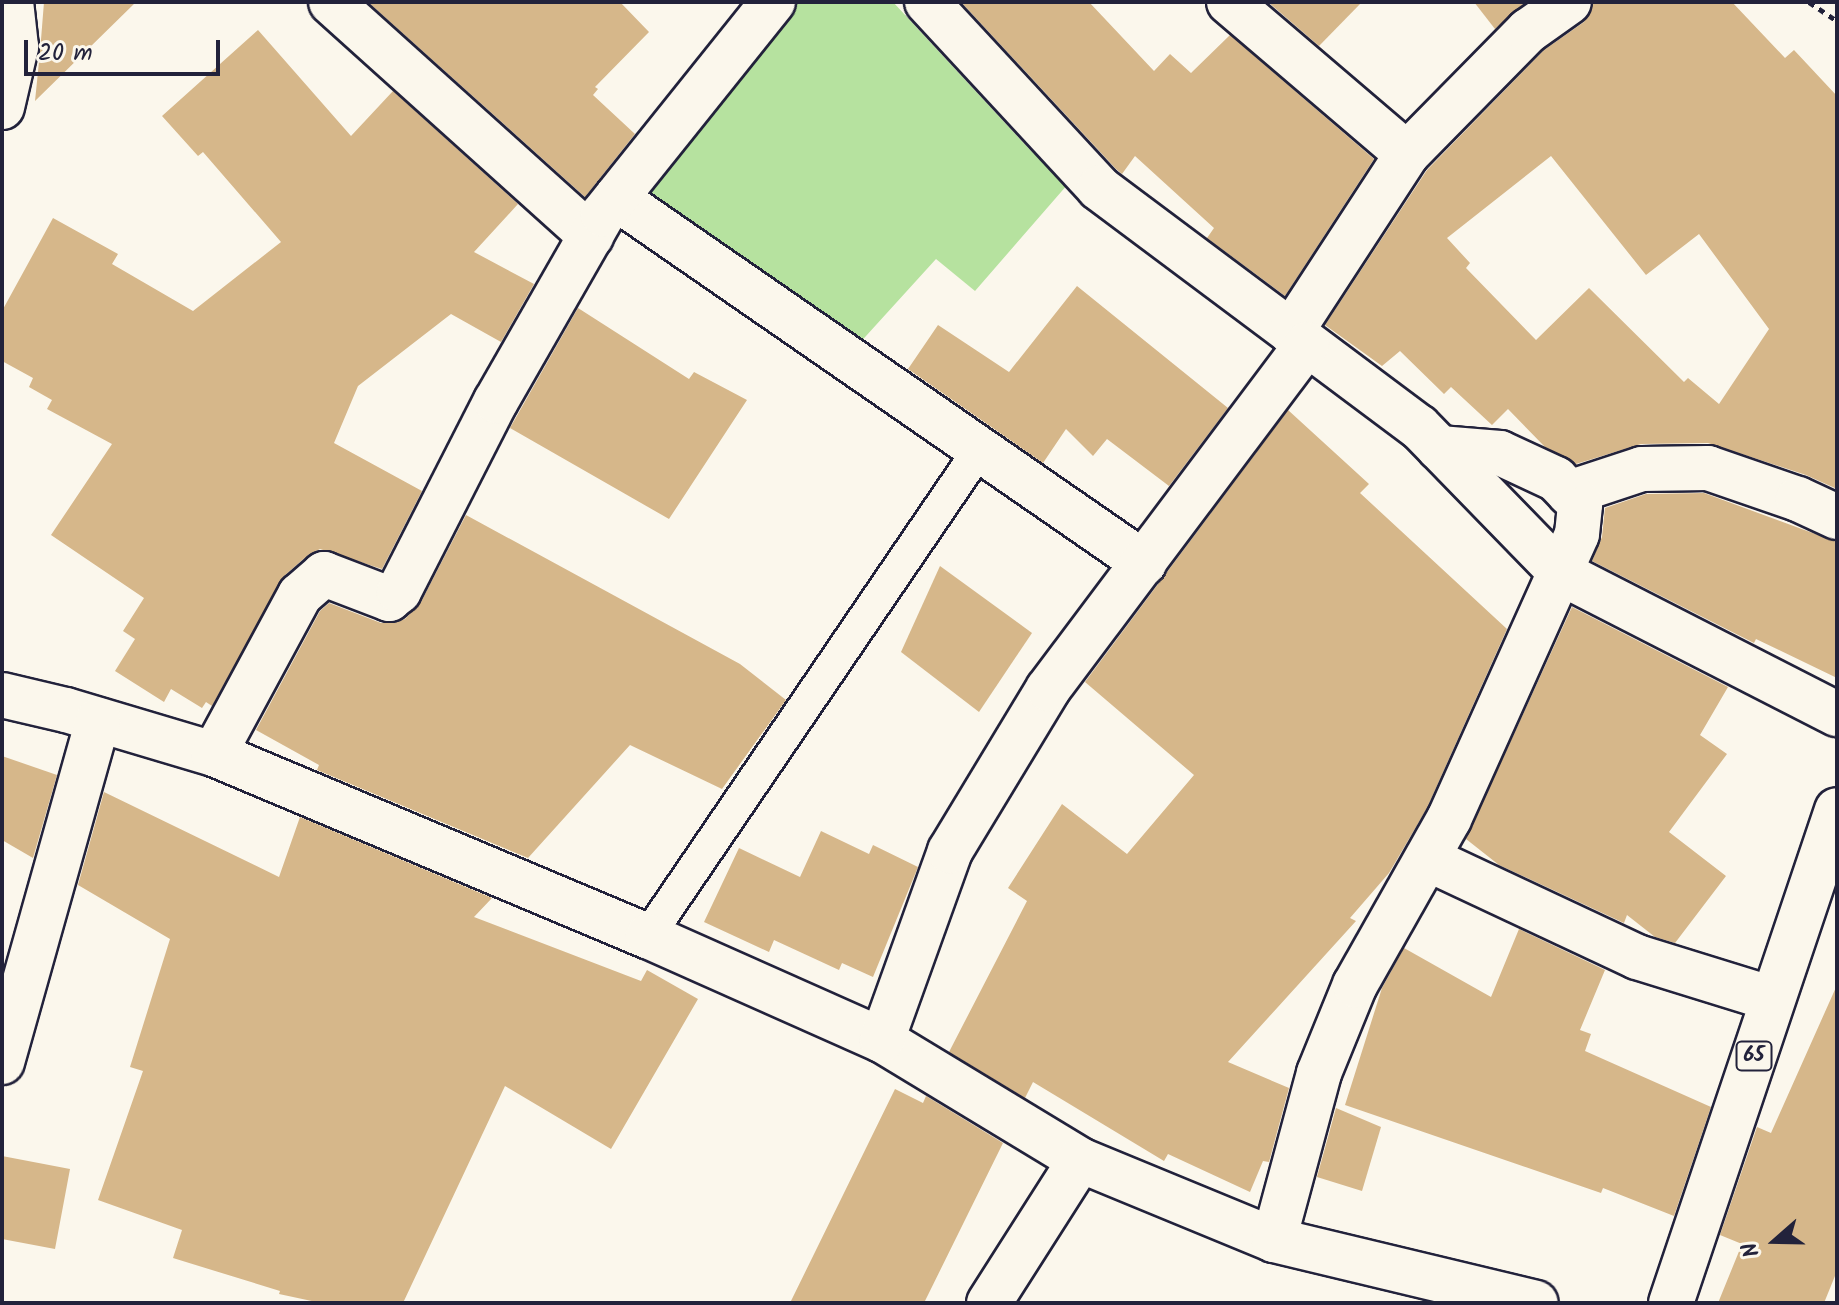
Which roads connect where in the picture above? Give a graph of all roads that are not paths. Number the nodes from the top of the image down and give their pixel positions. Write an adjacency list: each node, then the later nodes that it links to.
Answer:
1 (11, 2): 7 (street)
2 (331, 2): 10 (street)
3 (773, 2): 9 (street)
4 (927, 2): 11 (street)
5 (1229, 2): 8 (street)
6 (1569, 2): 8 (street)
7 (2, 107)
8 (1407, 154): 11 (street)
9 (616, 198): 10 (street); 13 (street)
10 (591, 236): 21 (street)
11 (1299, 338): 12 (street); 16 (street)
12 (1439, 448): 14 (street); 17 (street)
13 (980, 449): 16 (street); 24 (lane)
14 (1569, 493): 15 (street); 17 (street)
15 (1837, 517)
16 (1144, 563): 26 (street)
17 (1561, 573): 19 (street); 23 (street)
18 (2, 695): 20 (street)
19 (1837, 714)
20 (98, 720): 21 (street); 27 (street)
21 (214, 754): 24 (street)
22 (1837, 810): 25 (street, 65)
23 (1428, 859): 25 (street); 29 (street)
24 (648, 936): 26 (street)
25 (1773, 999): 32 (street, 65)
26 (882, 1040): 28 (street)
27 (2, 1062)
28 (1080, 1160): 29 (street); 30 (street)
29 (1274, 1240): 31 (street)
30 (989, 1303)
31 (1536, 1303)
32 (1671, 1303)

